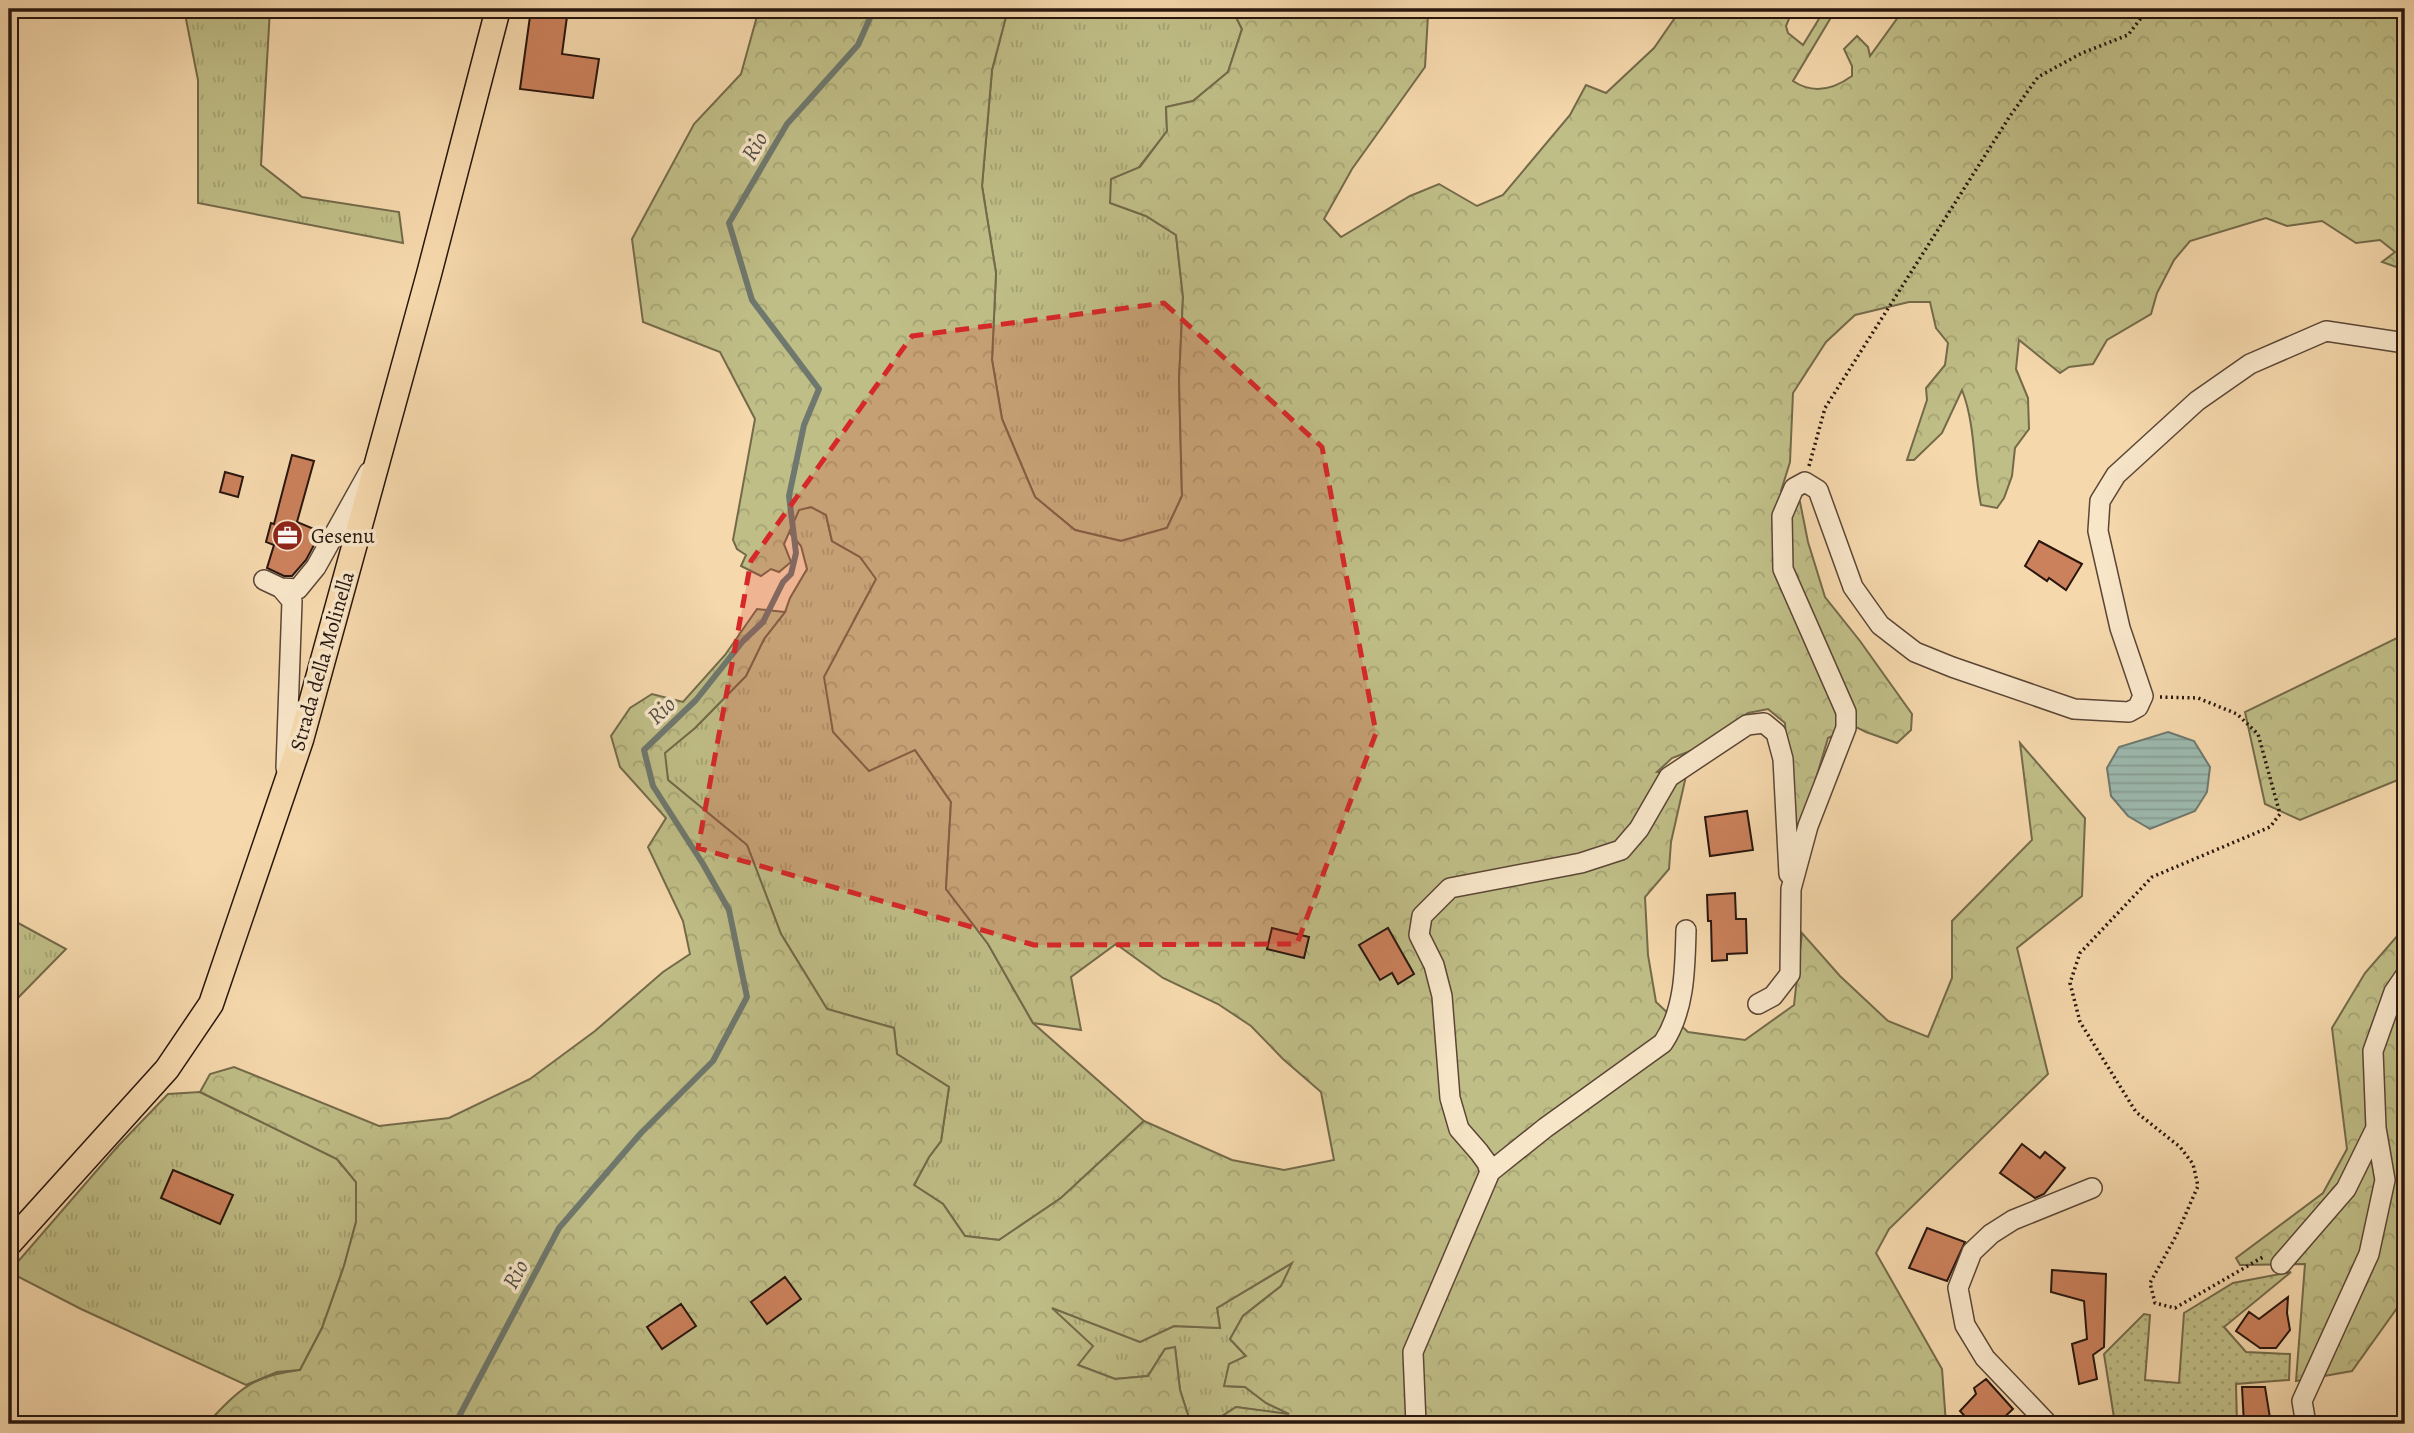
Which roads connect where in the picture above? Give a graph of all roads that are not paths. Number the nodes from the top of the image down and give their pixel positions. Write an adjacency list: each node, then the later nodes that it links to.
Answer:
1 (498, 9): 3 (main road, Strada della Molinella)
2 (2405, 343): 5 (street)
3 (379, 456): 4 (main road, Strada della Molinella); 4 (street)
4 (286, 785): 12 (main road, Strada della Molinella)
5 (1791, 889): 8 (street); 10 (street)
6 (1686, 930): 10 (street)
7 (2405, 976): 9 (street)
8 (1758, 1004)
9 (2376, 1128): 13 (street); 16 (street)
10 (1490, 1172): 14 (street)
11 (2092, 1188): 15 (street)
12 (9, 1244)
13 (2281, 1264)
14 (1416, 1424)
15 (2048, 1424)
16 (2306, 1424)

